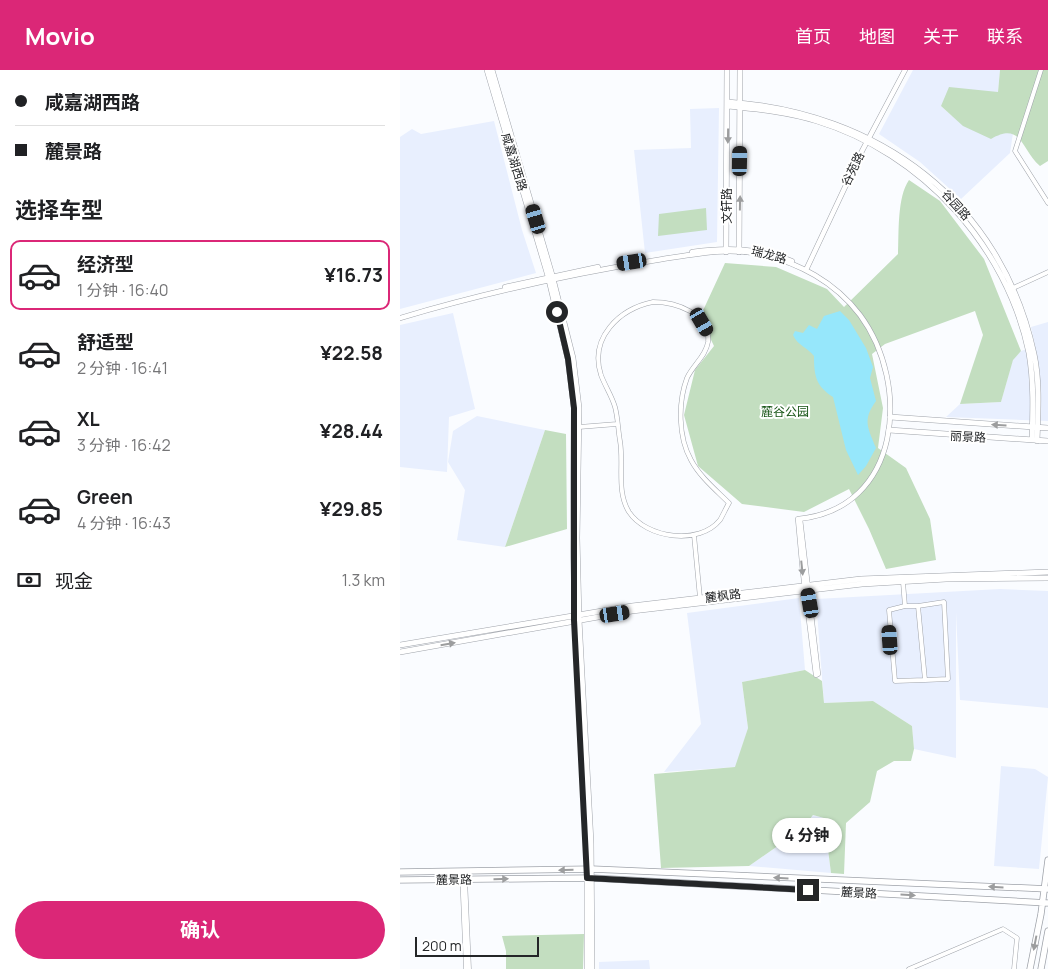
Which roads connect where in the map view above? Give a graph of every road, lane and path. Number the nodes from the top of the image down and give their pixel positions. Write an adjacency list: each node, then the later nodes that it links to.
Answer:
1 (487, 70): 15 (main road, 咸嘉湖西路)
2 (492, 70): 15 (main road, 咸嘉湖西路)
3 (727, 70): 7 (main road, 文轩路)
4 (740, 70): 8 (main road, 文轩路)
5 (904, 70): 9 (street, 谷苑路)
6 (1041, 70): 10 (street)
7 (727, 104): 8 (main road, 谷园路); 11 (main road, 文轩路, one-way to 11)
8 (741, 105): 9 (main road, 谷园路); 12 (main road, 文轩路, one-way to 8)
9 (867, 139): 13 (street, 谷苑路); 16 (main road, 谷园路); 21 (main road, 谷园路)
10 (1048, 203)
11 (726, 250): 12 (street, 瑞龙路); 15 (street, 瑞龙路)
12 (739, 250): 13 (street, 瑞龙路)
13 (805, 268): 18 (street, 瑞龙路)
14 (1048, 272): 16 (street)
15 (551, 279): 17 (street, 瑞龙路); 20 (main road, 咸嘉湖西路); 34 (main road, 咸嘉湖西路)
16 (1011, 288): 21 (main road, 谷园路)
17 (400, 317)
18 (892, 417): 21 (main road, 丽景路, one-way to 18); 23 (street, 瑞龙路)
19 (618, 424): 20 (street); 26 (street); 26 (street)
20 (579, 427): 34 (main road, 咸嘉湖西路)
21 (1035, 427): 22 (main road, 丽景路); 24 (main road, 谷园路)
22 (1048, 428)
23 (890, 430): 24 (main road, 丽景路); 30 (street, 瑞龙路)
24 (1035, 440): 25 (main road, 丽景路)
25 (1048, 441)
26 (694, 534): 31 (street)
27 (1048, 572): 30 (main road, 麓枫路)
28 (1048, 578): 29 (main road)
29 (903, 582): 30 (main road); 32 (street)
30 (806, 588): 30 (street); 31 (main road, 麓枫路); 34 (main road)
31 (700, 598): 34 (main road, 麓枫路)
32 (905, 606): 33 (street); 37 (street)
33 (918, 606): 37 (street); 37 (street)
34 (577, 617): 35 (main road, 麓枫路); 36 (main road, one-way to 34); 39 (main road, 咸嘉湖西路)
35 (400, 645)
36 (400, 652)
37 (925, 680)
38 (1048, 860): 45 (main road)
39 (589, 869): 40 (main road, 麓景路, one-way to 40); 42 (main road, 咸嘉湖西路); 45 (main road, 麓景路, one-way to 39)
40 (462, 871): 41 (main road, 麓景路); 43 (street)
41 (400, 872)
42 (590, 878): 43 (main road, 麓景路, one-way to 42); 46 (main road, 麓景路, one-way to 46); 49 (main road, 咸嘉湖西路); 50 (main road, 咸嘉湖西路)
43 (464, 879): 44 (main road, 麓景路); 48 (street)
44 (400, 880)
45 (1046, 889): 46 (main road)
46 (1045, 903): 53 (main road, one-way to 53)
47 (1048, 931): 54 (main road)
48 (468, 969)
49 (587, 969)
50 (592, 969)
51 (909, 969): 52 (street)
52 (1014, 969)
53 (1030, 969)
54 (1041, 969)

